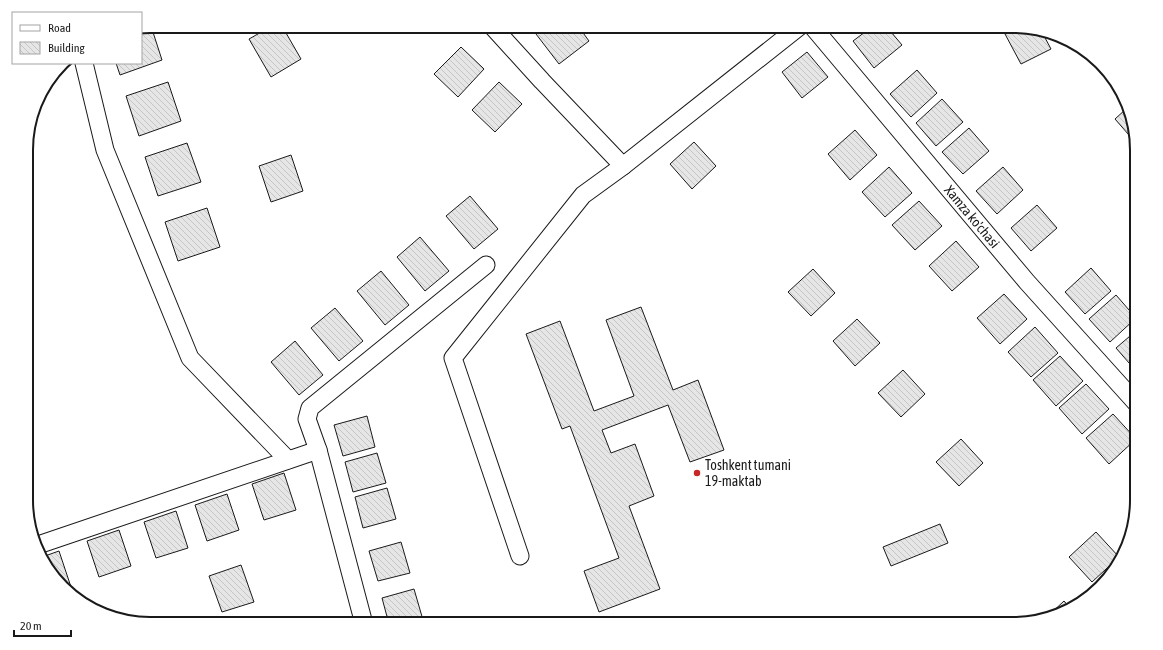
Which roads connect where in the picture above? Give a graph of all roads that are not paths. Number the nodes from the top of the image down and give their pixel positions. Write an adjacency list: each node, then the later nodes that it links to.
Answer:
1 (498, 33): 5 (street)
2 (791, 33): 5 (street)
3 (818, 33): 7 (street, Xamza ko'chasi)
4 (84, 64): 9 (street)
5 (623, 166): 11 (street)
6 (486, 265): 8 (street)
7 (1130, 396)
8 (318, 450): 9 (street); 12 (street)
9 (288, 460): 10 (street)
10 (42, 544)
11 (520, 556)
12 (362, 617)

